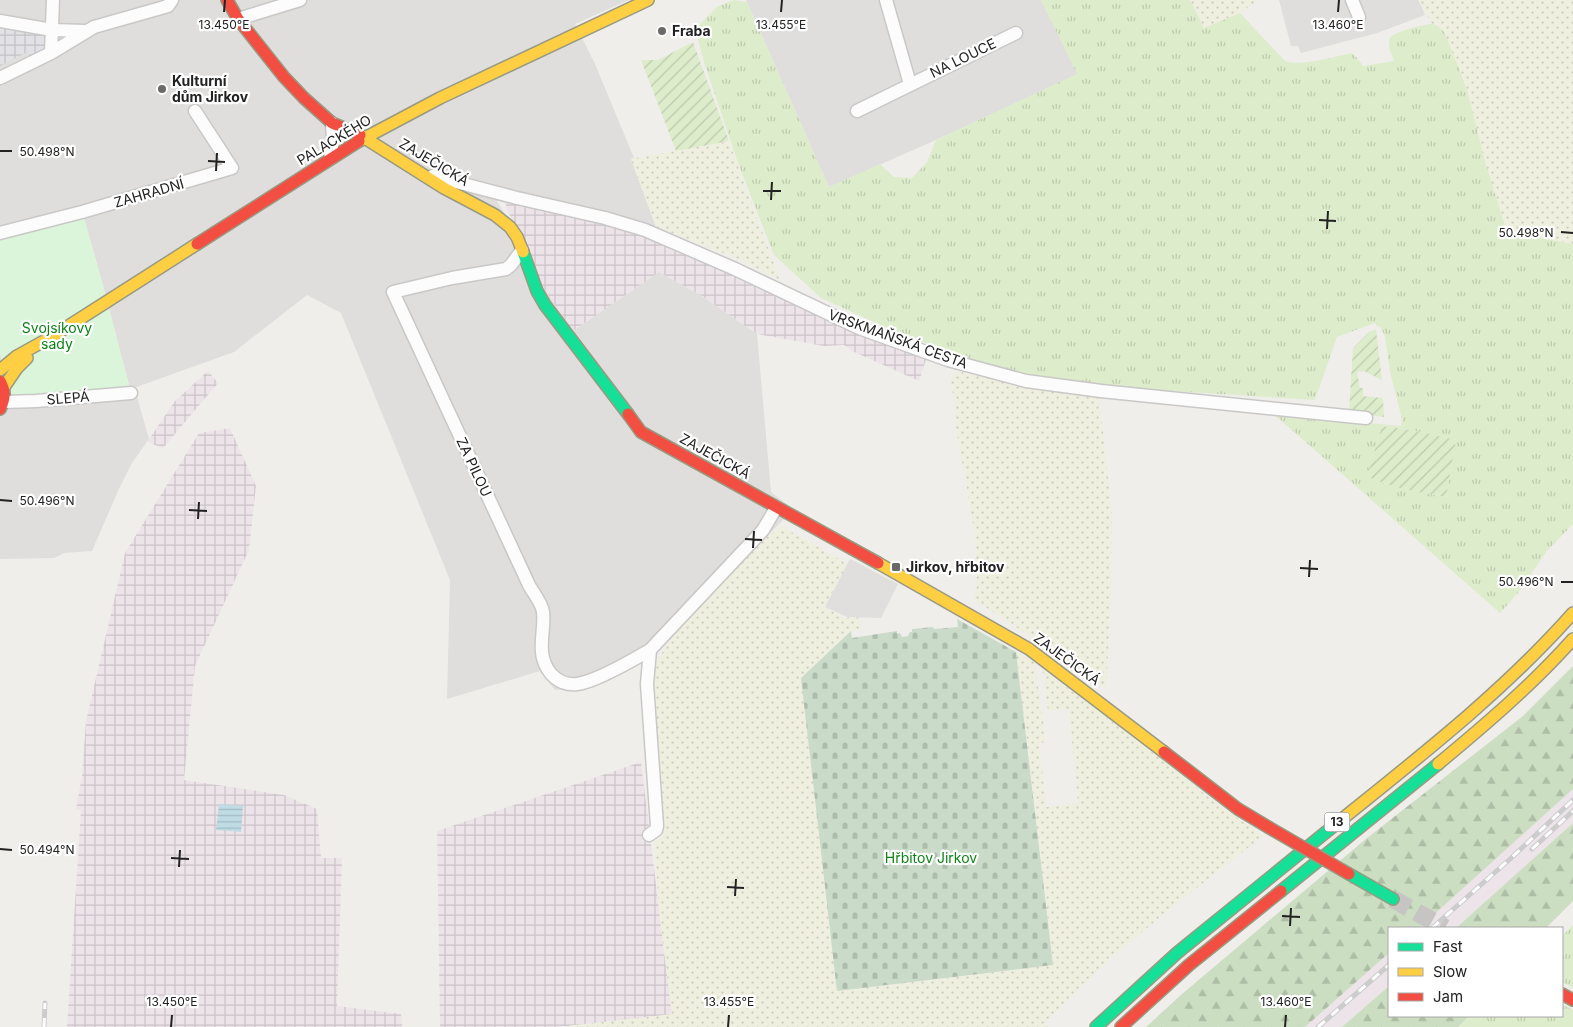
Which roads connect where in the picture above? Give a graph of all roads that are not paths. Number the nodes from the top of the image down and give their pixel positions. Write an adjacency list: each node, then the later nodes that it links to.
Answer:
1 (52, 0): 11 (street)
2 (172, 0): 12 (street)
3 (227, 0): 9 (main road, ZAJEČICKÁ)
4 (300, 0): 9 (street)
5 (648, 0): 20 (main road, PALACKÉHO)
6 (886, 0): 16 (street)
7 (1352, 0): 8 (street)
8 (1359, 17)
9 (238, 20): 19 (main road, ZAJEČICKÁ)
10 (0, 21): 11 (street)
11 (52, 30): 12 (street); 14 (street)
12 (85, 31): 14 (street)
13 (1016, 33): 16 (street, NA LOUCE)
14 (51, 53): 15 (street)
15 (0, 78)
16 (910, 84): 18 (street, NA LOUCE)
17 (194, 111): 23 (street, ZAHRADNÍ)
18 (857, 111)
19 (332, 122): 20 (main road, ZAJEČICKÁ); 21 (street)
20 (365, 137): 21 (main road, PALACKÉHO); 22 (main road, ZAJEČICKÁ)
21 (330, 159): 25 (main road, PALACKÉHO)
22 (420, 173): 24 (main road, ZAJEČICKÁ); 30 (street, VRSKMAŇSKÁ CESTA)
23 (0, 233)
24 (522, 250): 31 (main road, ZAJEČICKÁ); 34 (street, ZA PILOU)
25 (53, 336): 26 (main road, PALACKÉHO); 27 (main road, PALACKÉHO)
26 (0, 370)
27 (2, 384): 29 (main road)
28 (131, 393): 29 (street, SLEPÁ)
29 (2, 405)
30 (1366, 418)
31 (776, 508): 34 (street); 36 (main road, ZAJEČICKÁ, bridge)
32 (1573, 613): 37 (main road, 13)
33 (1573, 639): 38 (main road, 13)
34 (650, 650): 35 (street)
35 (649, 835)
36 (1393, 899)
37 (1096, 1027)
38 (1121, 1027)

